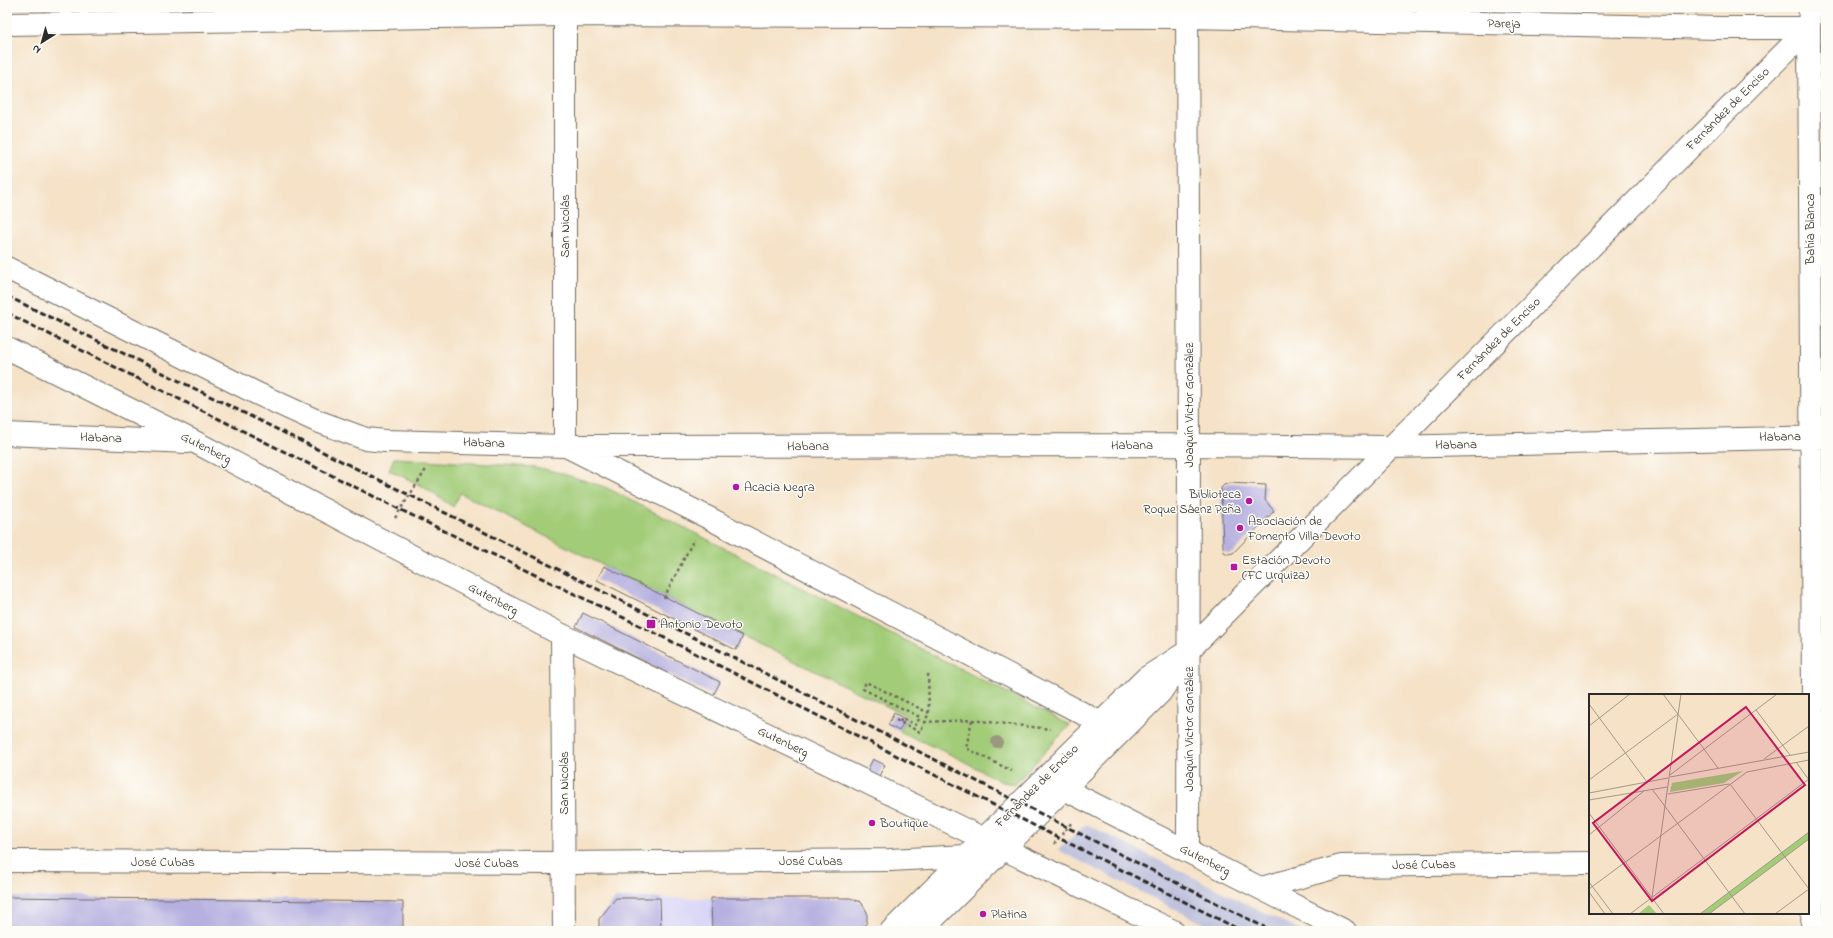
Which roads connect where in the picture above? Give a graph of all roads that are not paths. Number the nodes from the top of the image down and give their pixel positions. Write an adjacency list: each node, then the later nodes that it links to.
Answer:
1 (1810, 7): 5 (street, Bahía Blanca)
2 (565, 11): 3 (street, Pareja); 4 (street, Pareja); 12 (street, San Nicolás)
3 (1186, 12): 5 (street, Pareja); 11 (street, Joaquín Victor González)
4 (7, 24)
5 (1817, 29): 9 (street, Bahía Blanca); 13 (street, Fernández de Enciso)
6 (7, 268): 12 (street, Habana)
7 (7, 348): 10 (street, Gutenberg)
8 (7, 434): 10 (street, Habana)
9 (1818, 437): 13 (street, Habana); 22 (street, Bahía Blanca)
10 (195, 442): 14 (street, Gutenberg)
11 (1189, 445): 12 (street, Habana); 13 (street, Habana); 15 (street, Joaquín Victor González)
12 (566, 446): 16 (street)
13 (1391, 447): 15 (street, Fernández de Enciso)
14 (562, 635): 18 (street, Gutenberg); 24 (street, San Nicolás)
15 (1189, 650): 16 (street, Fernández de Enciso); 17 (street, Fernández de Enciso); 20 (street, Joaquín Victor González)
16 (1101, 723): 18 (street, Fernández de Enciso)
17 (1064, 789): 19 (street, Fernández de Enciso); 20 (street, Gutenberg)
18 (984, 839): 21 (street, Fernández de Enciso)
19 (1004, 849): 29 (street, Fernández de Enciso); 30 (street)
20 (1188, 851): 26 (street, Gutenberg)
21 (966, 856): 24 (street, José Cubas); 28 (street, Fernández de Enciso)
22 (1816, 859): 32 (street, Bahía Blanca)
23 (7, 861): 24 (street, José Cubas)
24 (564, 863): 27 (street, San Nicolás)
25 (1589, 863): 26 (street, José Cubas)
26 (1261, 888): 31 (street, Gutenberg)
27 (564, 931)
28 (891, 931)
29 (921, 931)
30 (1173, 931)
31 (1345, 931)
32 (1812, 931)

